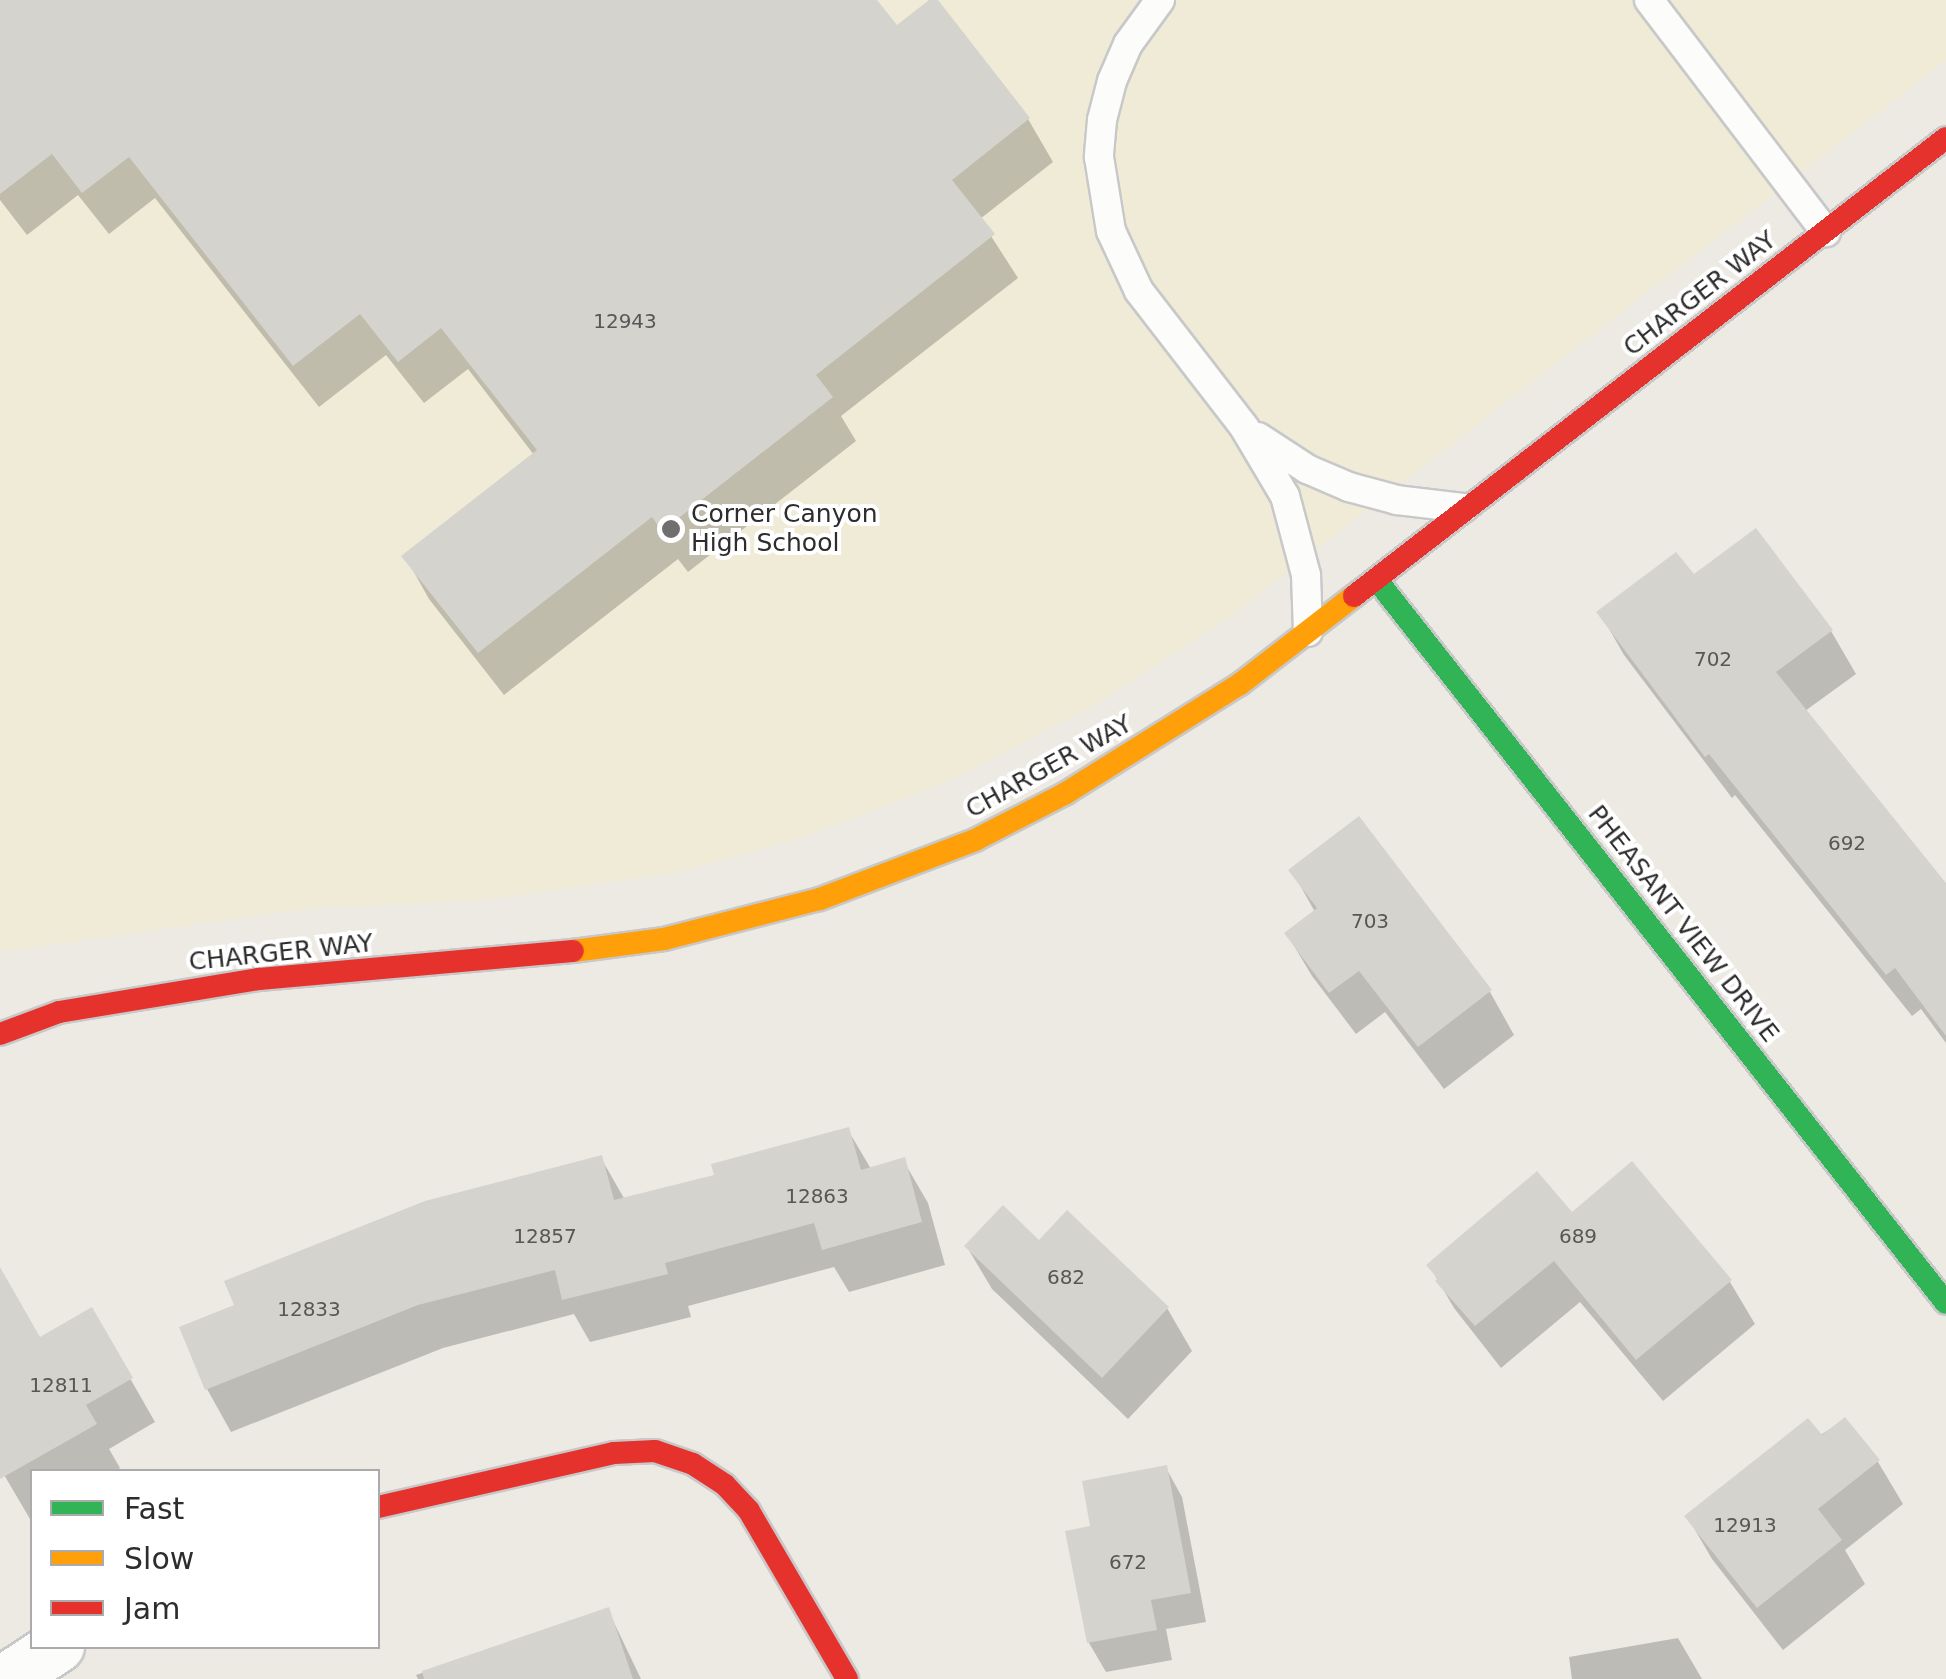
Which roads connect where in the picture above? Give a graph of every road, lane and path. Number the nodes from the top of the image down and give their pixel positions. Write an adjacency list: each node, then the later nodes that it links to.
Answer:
1 (1160, 0): 5 (lane)
2 (1649, 0): 4 (lane)
3 (1946, 138): 4 (street, CHARGER WAY)
4 (1826, 232): 6 (street, CHARGER WAY)
5 (1244, 427): 6 (lane); 8 (lane)
6 (1468, 508): 7 (street, CHARGER WAY)
7 (1376, 579): 8 (street, CHARGER WAY); 10 (street, PHEASANT VIEW DRIVE)
8 (1308, 633): 9 (street, CHARGER WAY)
9 (0, 1034)
10 (1946, 1303)
11 (380, 1507): 14 (street)
12 (53, 1649): 13 (street)
13 (8, 1679)
14 (847, 1679)

